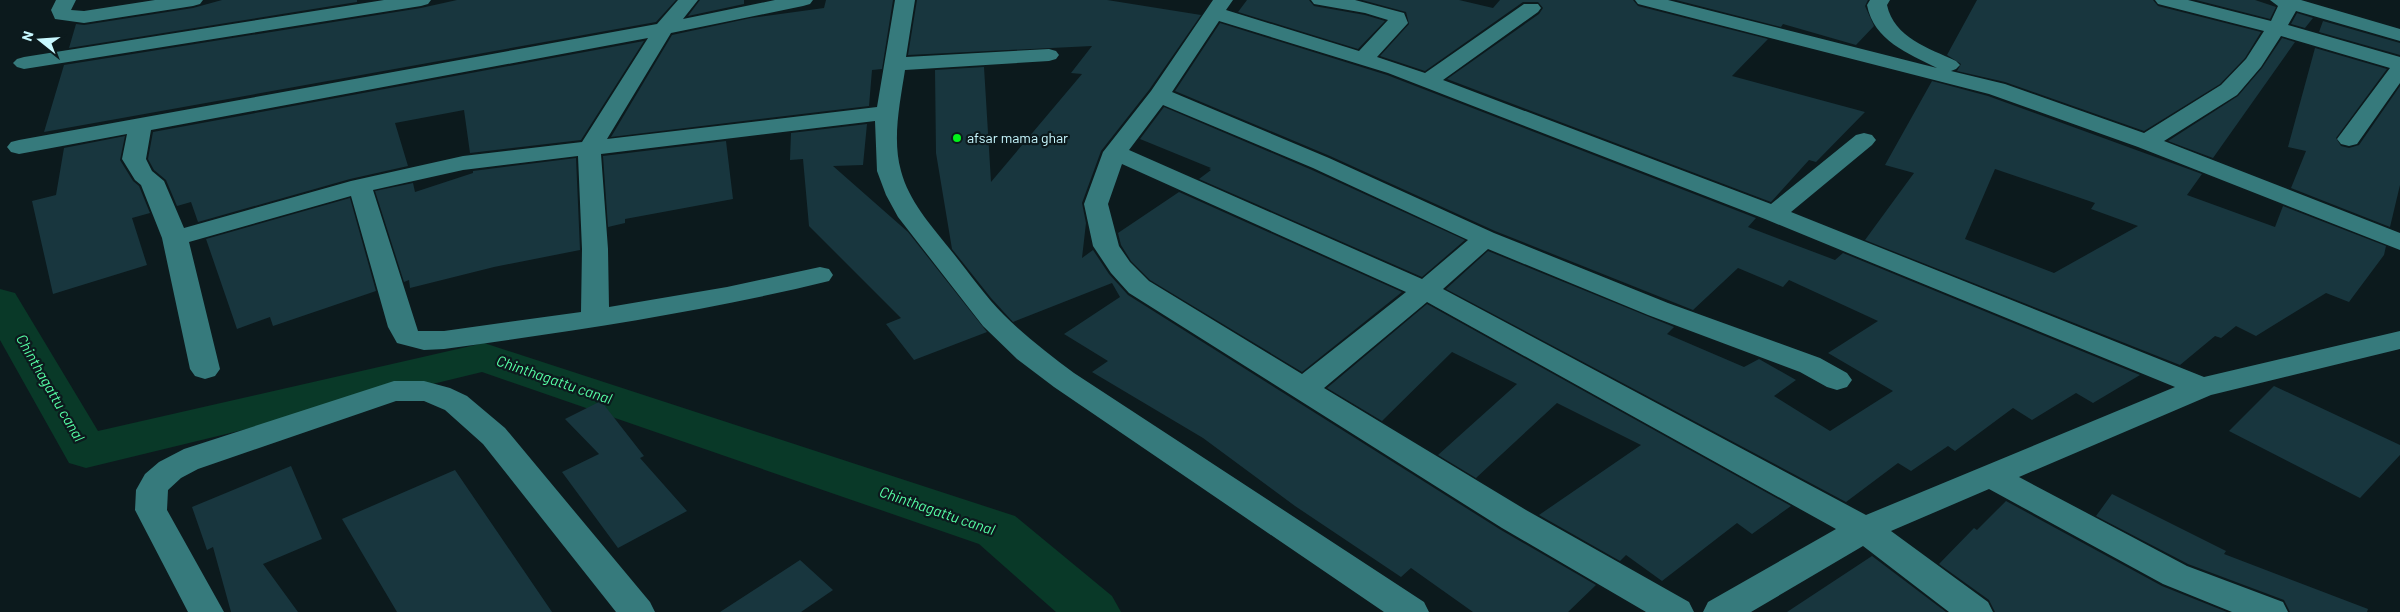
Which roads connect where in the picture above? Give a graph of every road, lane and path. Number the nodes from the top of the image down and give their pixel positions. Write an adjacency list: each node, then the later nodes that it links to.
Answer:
1 (66, 0): 2 (street)
2 (193, 0)
3 (421, 0): 19 (street)
4 (688, 0): 15 (street)
5 (803, 0): 15 (street)
6 (905, 0): 20 (street)
7 (1322, 0): 18 (street)
8 (1645, 0): 23 (street)
9 (1880, 0): 23 (street)
10 (2165, 0): 14 (street)
11 (2287, 1): 14 (street); 16 (street)
12 (1219, 6): 18 (street); 24 (street)
13 (1531, 8): 22 (street)
14 (2275, 28): 21 (street); 29 (street)
15 (664, 29): 26 (street); 31 (street)
16 (2400, 35)
17 (1049, 54): 20 (street)
18 (1363, 59): 22 (street)
19 (24, 63)
20 (895, 64): 25 (street)
21 (2400, 66): 28 (street)
22 (1427, 81): 34 (street)
23 (1997, 88): 29 (street)
24 (1159, 95): 32 (street); 36 (street)
25 (887, 114): 31 (street); 50 (street)
26 (140, 125): 30 (street); 35 (street)
27 (1864, 140): 34 (street)
28 (2349, 140)
29 (2146, 142): 37 (street)
30 (18, 147)
31 (589, 150): 33 (street); 40 (street)
32 (1115, 152): 39 (street); 45 (street)
33 (360, 186): 35 (street); 40 (street)
34 (1774, 214): 44 (street)
35 (175, 238): 42 (street)
36 (1485, 238): 39 (street); 43 (street)
37 (2400, 242)
38 (820, 275): 40 (street)
39 (1425, 290): 45 (street); 47 (street)
40 (595, 320)
41 (2400, 340): 44 (street)
42 (205, 369)
43 (1837, 380)
44 (2202, 387): 46 (street)
45 (1303, 389): 51 (street)
46 (1991, 476): 47 (street); 54 (street)
47 (1864, 529): 52 (street); 53 (street)
48 (206, 612): 49 (street)
49 (636, 612)
50 (1411, 612)
51 (1676, 612)
52 (1721, 612)
53 (1976, 612)
54 (2270, 612)

